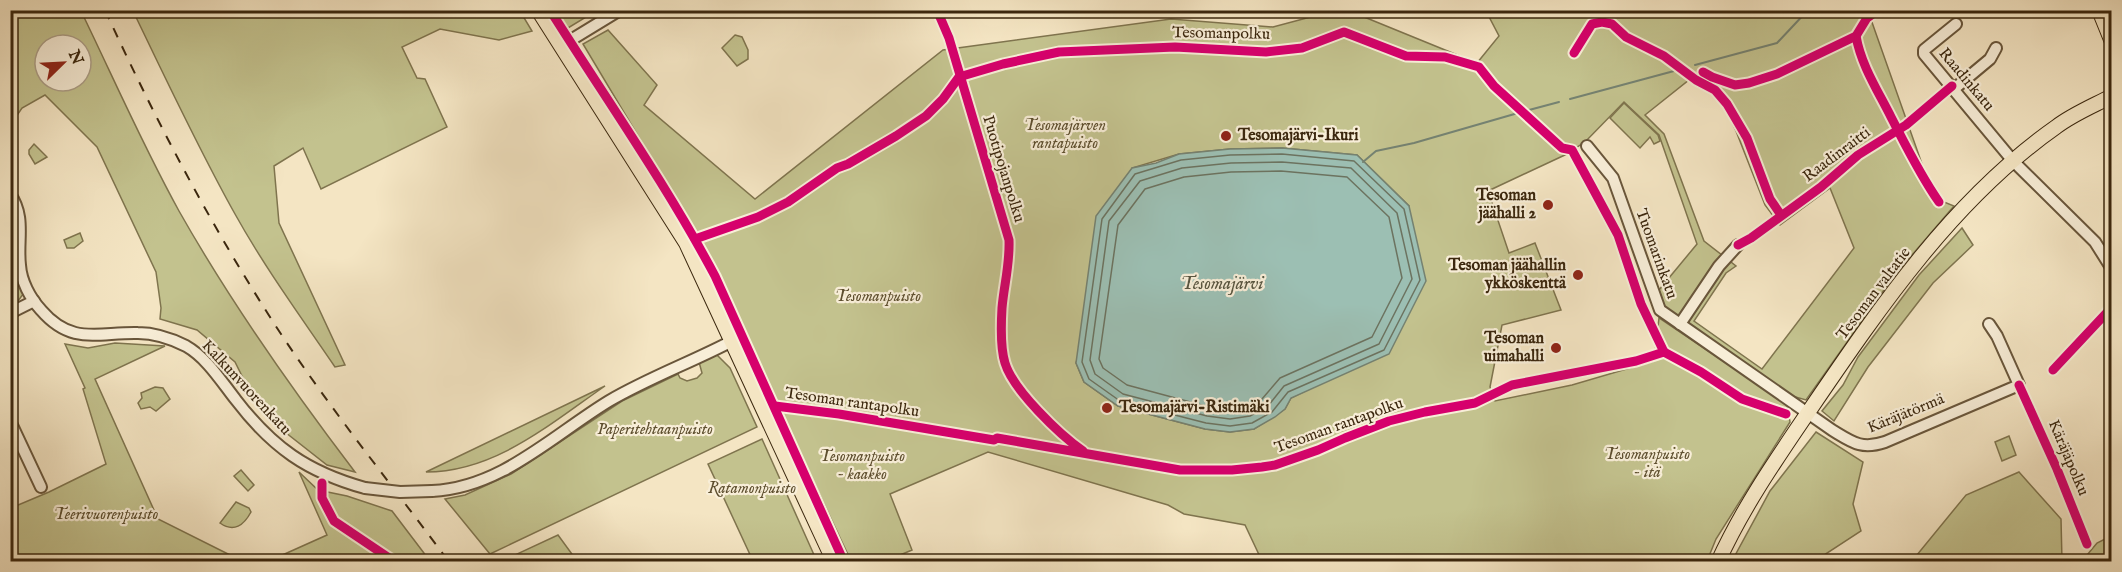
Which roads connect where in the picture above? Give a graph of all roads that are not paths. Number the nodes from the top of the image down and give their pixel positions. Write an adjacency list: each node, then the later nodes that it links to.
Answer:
1 (538, 10): 8 (main road)
2 (620, 10): 8 (street)
3 (2099, 10): 7 (main road)
4 (2108, 10): 5 (main road)
5 (2112, 18)
6 (1956, 24): 10 (street, Raadinkatu)
7 (2112, 42)
8 (561, 46): 21 (main road)
9 (1996, 48): 10 (street)
10 (1954, 89): 13 (street, Raadinkatu)
11 (2112, 96): 13 (main road, Tesoman valtatie)
12 (1587, 146): 19 (street, Tuomarinkatu)
13 (2013, 160): 16 (street, Raadinkatu); 22 (main road, Tesoman valtatie)
14 (10, 194): 17 (street, Kalkunvuorenkatu)
15 (1738, 245): 19 (street)
16 (2112, 269)
17 (34, 301): 18 (street); 21 (street, Kalkunvuorenkatu, bridge)
18 (10, 313)
19 (1680, 324): 22 (street, Tuomarinkatu)
20 (1989, 324): 22 (street, Käräjätörmä)
21 (732, 341): 25 (main road)
22 (1808, 413): 26 (main road, Tesoman valtatie)
23 (10, 421): 24 (street)
24 (41, 487)
25 (834, 561)
26 (1718, 561)

